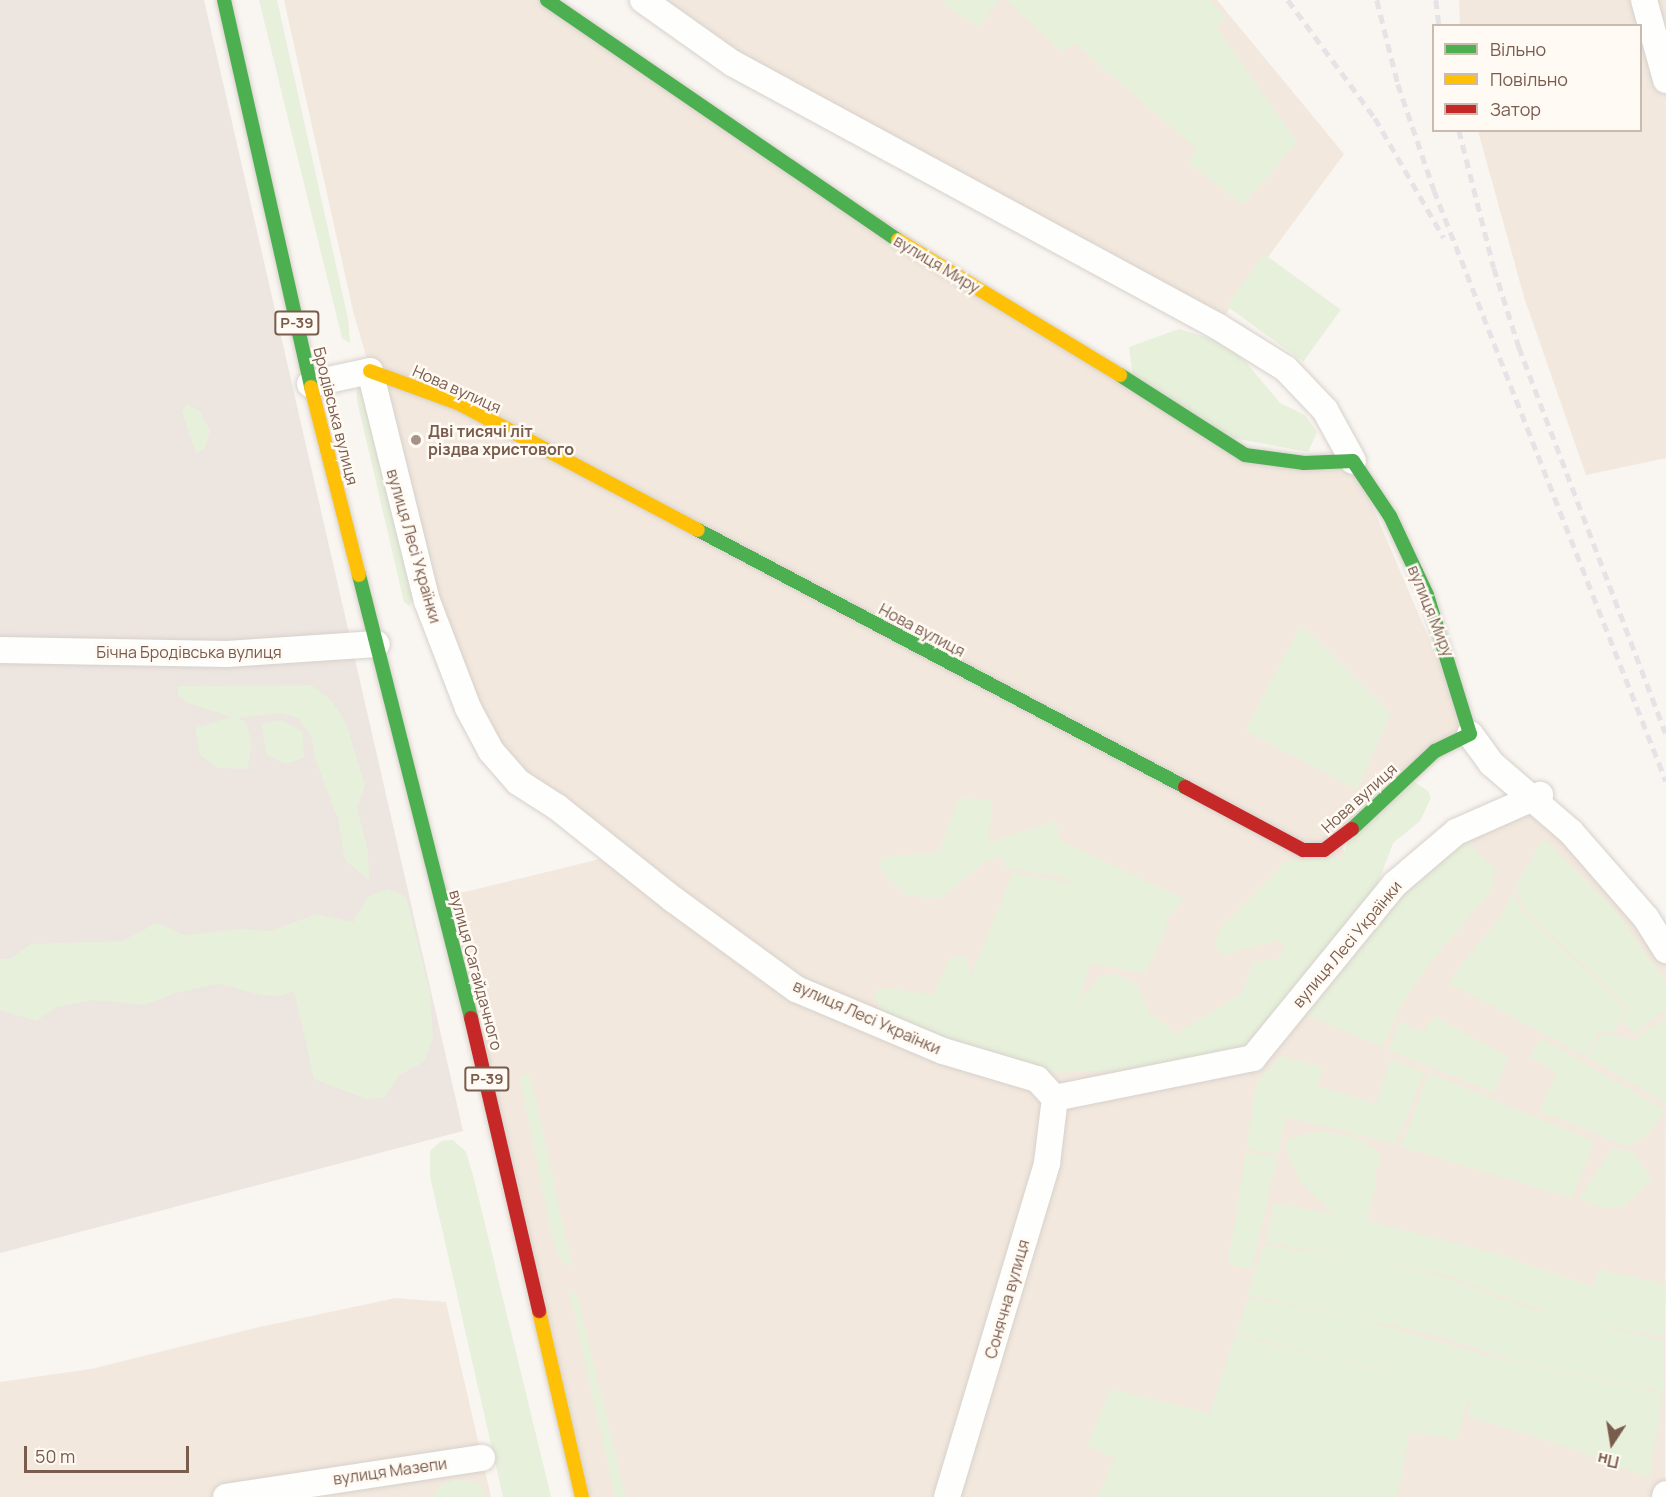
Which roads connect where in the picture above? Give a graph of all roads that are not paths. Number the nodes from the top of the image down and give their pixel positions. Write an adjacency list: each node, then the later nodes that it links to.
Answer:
1 (224, 0): 7 (street, Бродівська вулиця / Р-39)
2 (548, 0): 8 (street, вулиця Миру)
3 (643, 0): 8 (street, вулиця Миру)
4 (1644, 0): 5 (street)
5 (1666, 80)
6 (370, 371): 7 (street); 11 (street, Нова вулиця); 14 (street, вулиця Лесі Українки)
7 (310, 384): 10 (street, Бродівська вулиця / Р-39)
8 (1353, 460): 11 (street, вулиця Миру)
9 (0, 650): 10 (street, Бічна Бродівська вулиця)
10 (379, 653): 17 (street, вулиця Сагайдачного / Р-39)
11 (1470, 734): 12 (street)
12 (1534, 796): 13 (street); 14 (street, вулиця Лесі Українки)
13 (1666, 950)
14 (1055, 1098): 18 (street, Сонячна вулиця)
15 (482, 1458): 16 (street, вулиця Мазепи)
16 (226, 1497)
17 (582, 1497)
18 (947, 1497)

